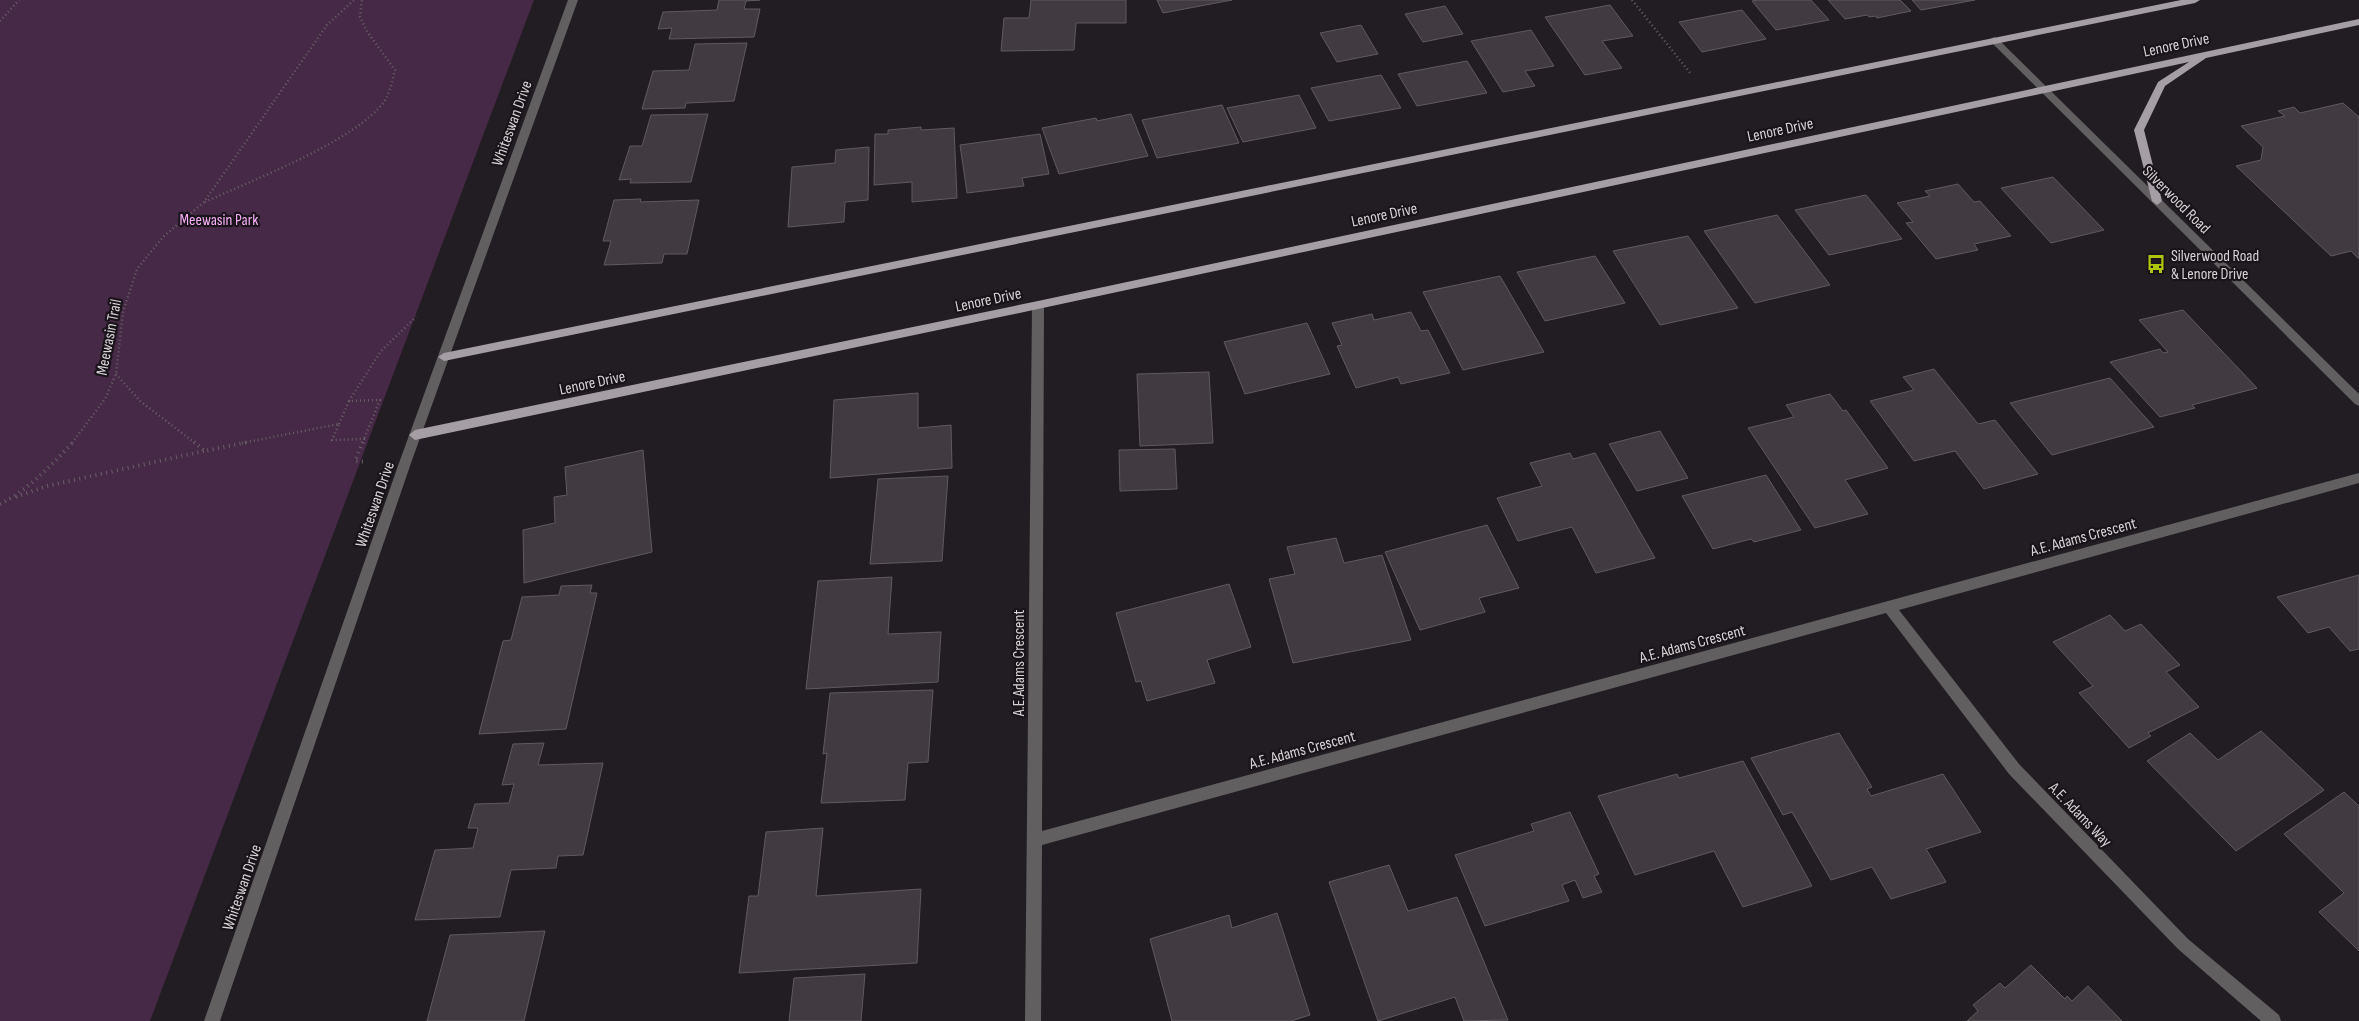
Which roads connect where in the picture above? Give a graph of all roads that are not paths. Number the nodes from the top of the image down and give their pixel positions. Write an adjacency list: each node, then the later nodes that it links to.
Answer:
1 (573, 0): 9 (street, Whiteswan Drive)
2 (2195, 0): 4 (main road)
3 (2359, 22): 5 (main road, Lenore Drive)
4 (1994, 40): 6 (street, Silverwood Road); 9 (main road)
5 (2207, 54): 6 (main road, Lenore Drive); 7 (main road)
6 (2043, 89): 7 (street, Silverwood Road); 8 (main road, Lenore Drive)
7 (2157, 201): 10 (street, Silverwood Road)
8 (1038, 305): 11 (main road, Lenore Drive); 14 (street, A.E.Adams Crescent)
9 (444, 357): 11 (street, Whiteswan Drive)
10 (2359, 401)
11 (415, 435): 15 (street, Whiteswan Drive)
12 (2359, 478): 13 (street, A.E. Adams Crescent)
13 (1890, 608): 14 (street, A.E. Adams Crescent); 17 (street, A.E. Adams Way)
14 (1035, 840): 16 (street, A.E.Adams Crescent)
15 (212, 1021)
16 (1033, 1021)
17 (2273, 1021)

